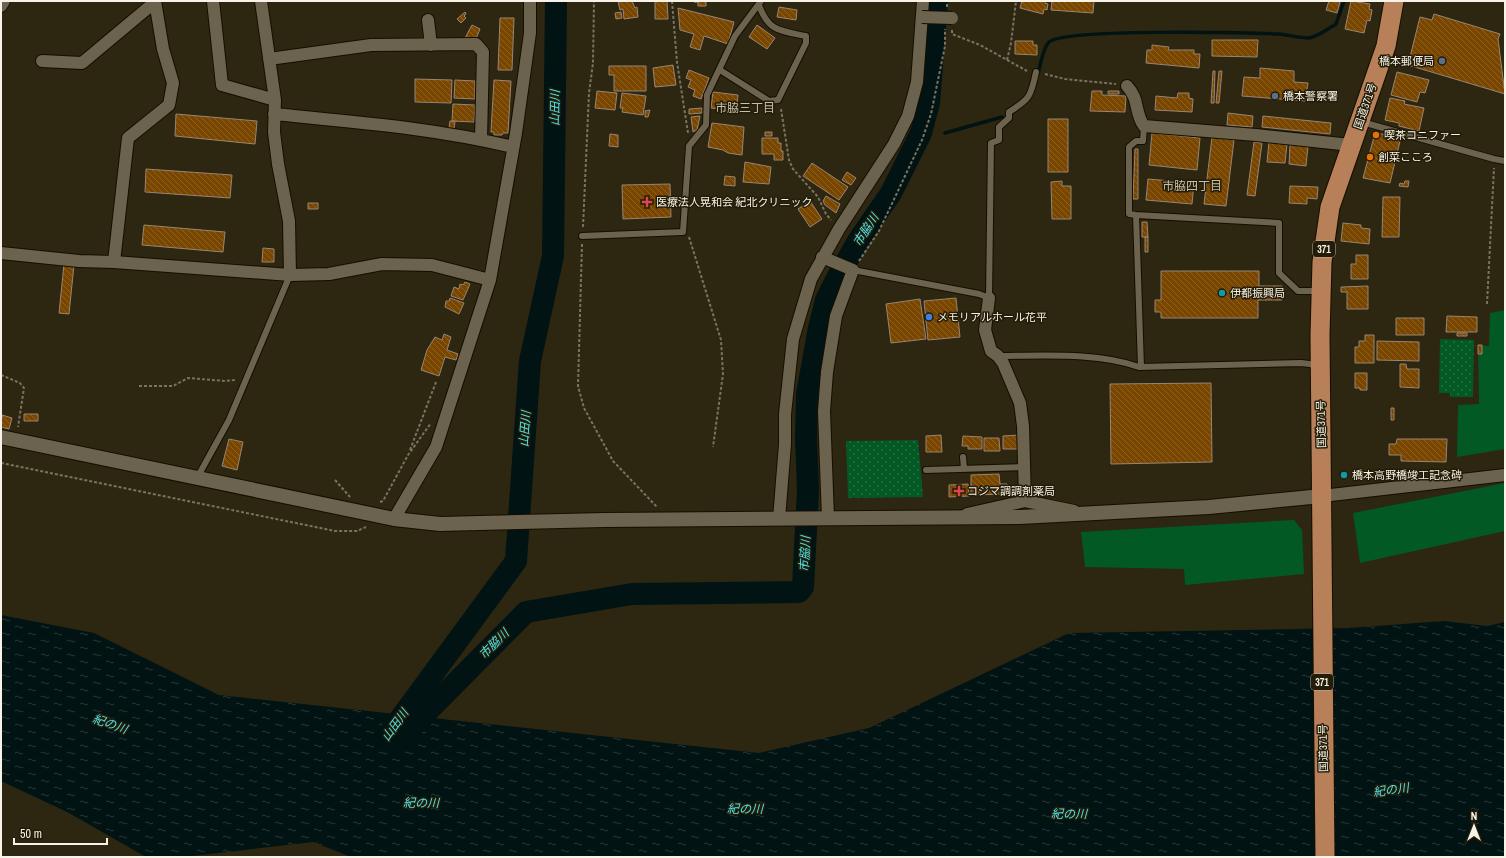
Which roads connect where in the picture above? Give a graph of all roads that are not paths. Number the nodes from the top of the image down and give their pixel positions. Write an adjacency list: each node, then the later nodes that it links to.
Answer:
1 (4, 1): 9 (street)
2 (213, 1): 19 (street)
3 (261, 1): 14 (street)
4 (530, 1): 25 (street)
5 (923, 1): 10 (street)
6 (1394, 1): 21 (highway, 国道371号 / 371)
7 (155, 2): 15 (street); 31 (street)
8 (760, 3): 16 (lane); 16 (lane)
9 (1, 6)
10 (922, 17): 12 (street, bridge); 30 (street)
11 (428, 20): 13 (street)
12 (950, 24)
13 (430, 45): 14 (street); 23 (street)
14 (269, 59): 19 (street)
15 (42, 61)
16 (720, 70): 28 (lane)
17 (1036, 72): 36 (lane)
18 (1127, 86): 22 (street)
19 (275, 100): 20 (street)
20 (274, 114): 23 (street); 33 (street)
21 (1359, 122): 24 (highway, 国道371号 / 371); 26 (lane)
22 (1144, 126): 24 (street); 27 (lane)
23 (481, 139): 25 (street)
24 (1351, 145): 35 (highway, 国道371号 / 371)
25 (513, 147): 34 (street)
26 (1505, 161)
27 (1136, 215): 35 (lane); 39 (lane)
28 (582, 236)
29 (1, 253): 31 (street)
30 (822, 258): 32 (street); 53 (street)
31 (114, 262): 33 (street)
32 (853, 270): 36 (lane); 51 (street)
33 (290, 275): 34 (street); 46 (lane)
34 (490, 280): 50 (street)
35 (1321, 291): 38 (highway, 国道371号 / 371)
36 (989, 298): 37 (street)
37 (998, 356): 39 (lane); 42 (street)
38 (1321, 366): 39 (lane); 48 (highway, 国道371号 / 371)
39 (1141, 367)
40 (1, 437): 46 (street)
41 (963, 457): 43 (lane)
42 (1023, 467): 43 (lane); 47 (street)
43 (964, 469): 44 (lane)
44 (926, 470)
45 (1505, 475): 48 (street)
46 (197, 478): 50 (street)
47 (1025, 501): 49 (street); 52 (street)
48 (1322, 502): 49 (street); 54 (highway, 国道371号 / 371)
49 (1085, 514): 52 (street)
50 (390, 518): 53 (street)
51 (828, 518): 52 (street); 53 (street)
52 (950, 518)
53 (779, 519)
54 (1325, 857)

